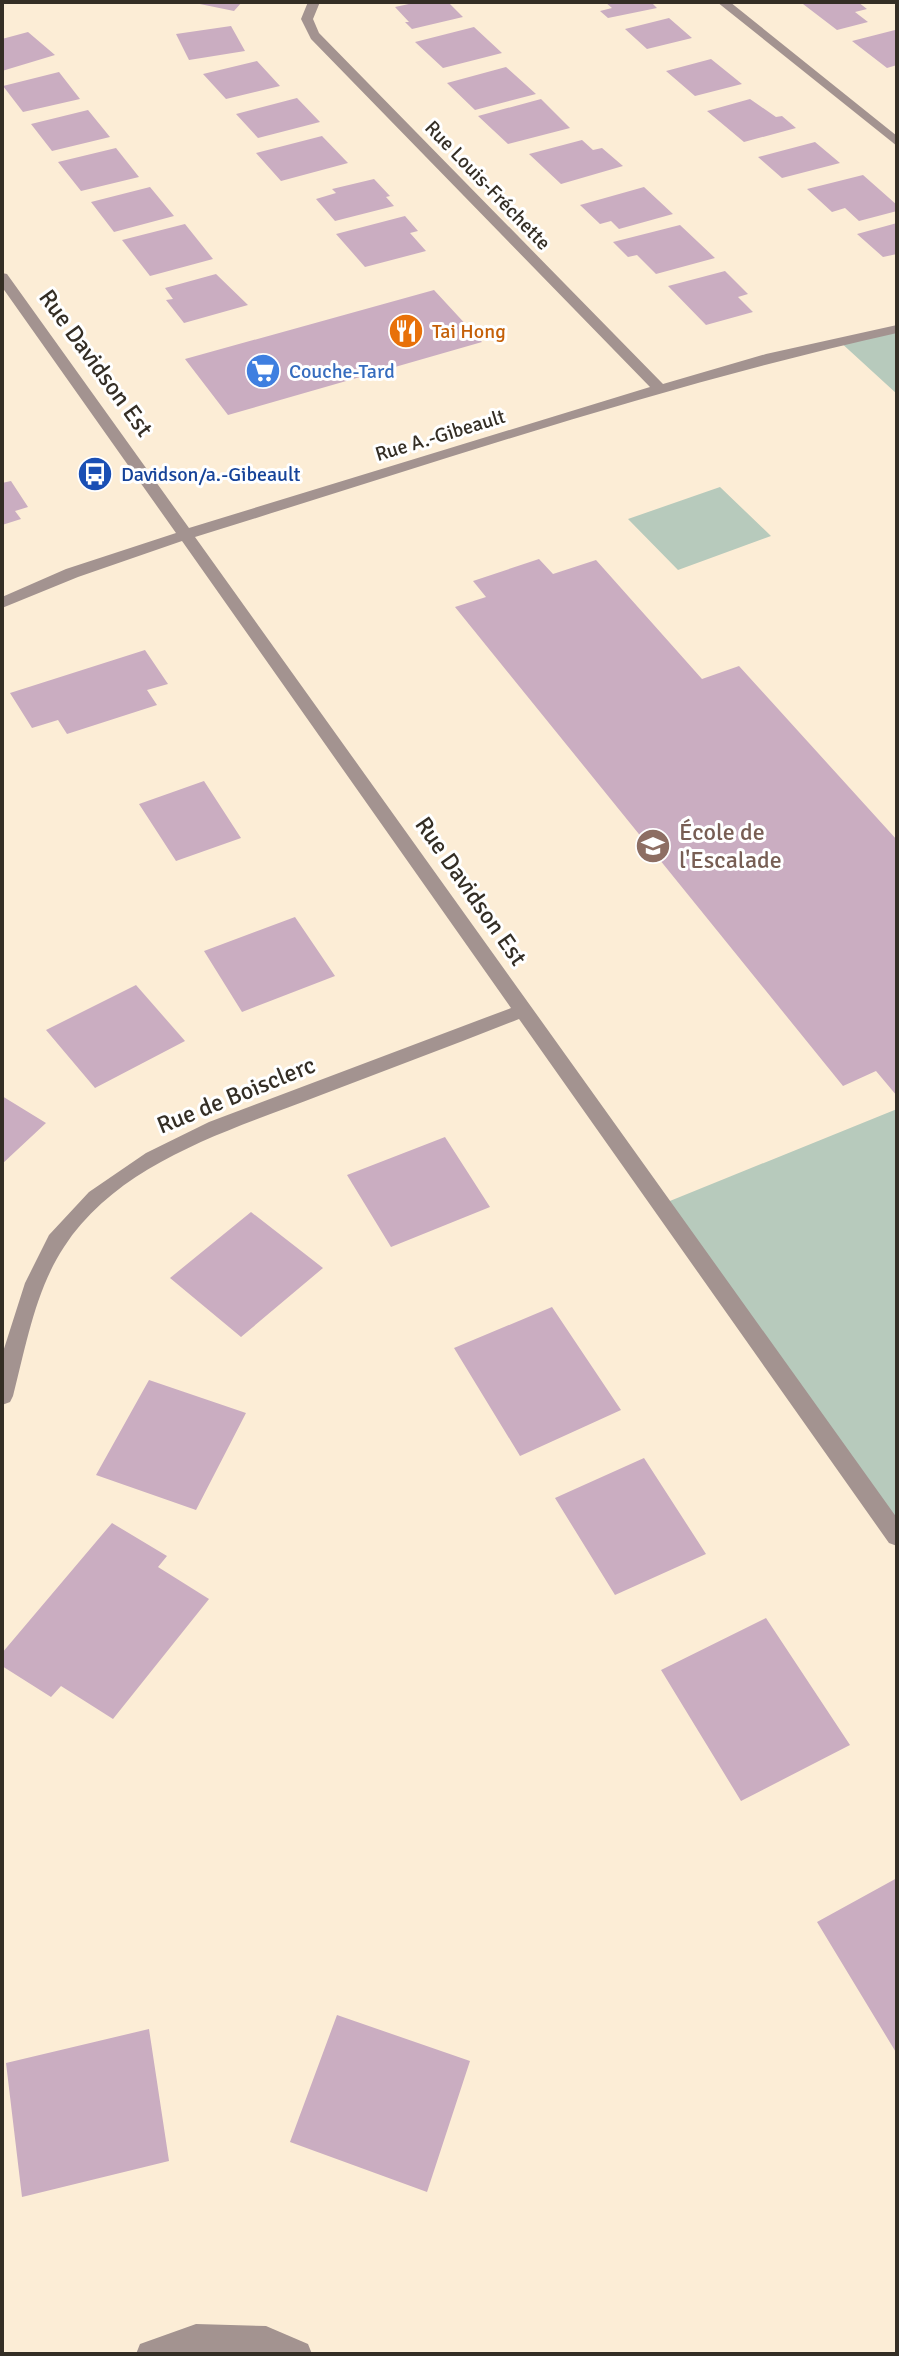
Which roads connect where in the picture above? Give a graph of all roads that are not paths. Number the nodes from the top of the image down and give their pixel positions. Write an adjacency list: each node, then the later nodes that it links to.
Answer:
1 (314, 2): 6 (street, Rue Louis-Fréchette)
2 (723, 2): 3 (street)
3 (897, 142)
4 (2, 277): 7 (street, Rue Davidson Est)
5 (897, 329): 6 (street, Rue A.-Gibeault)
6 (660, 389): 7 (street, Rue A.-Gibeault)
7 (187, 534): 8 (street, Rue A.-Gibeault); 9 (street, Rue Davidson Est)
8 (2, 603)
9 (524, 1010): 10 (street, Rue de Boisclerc); 11 (street, Rue Davidson Est)
10 (2, 1396)
11 (897, 1536)
12 (150, 2354): 13 (street)
13 (298, 2354)

